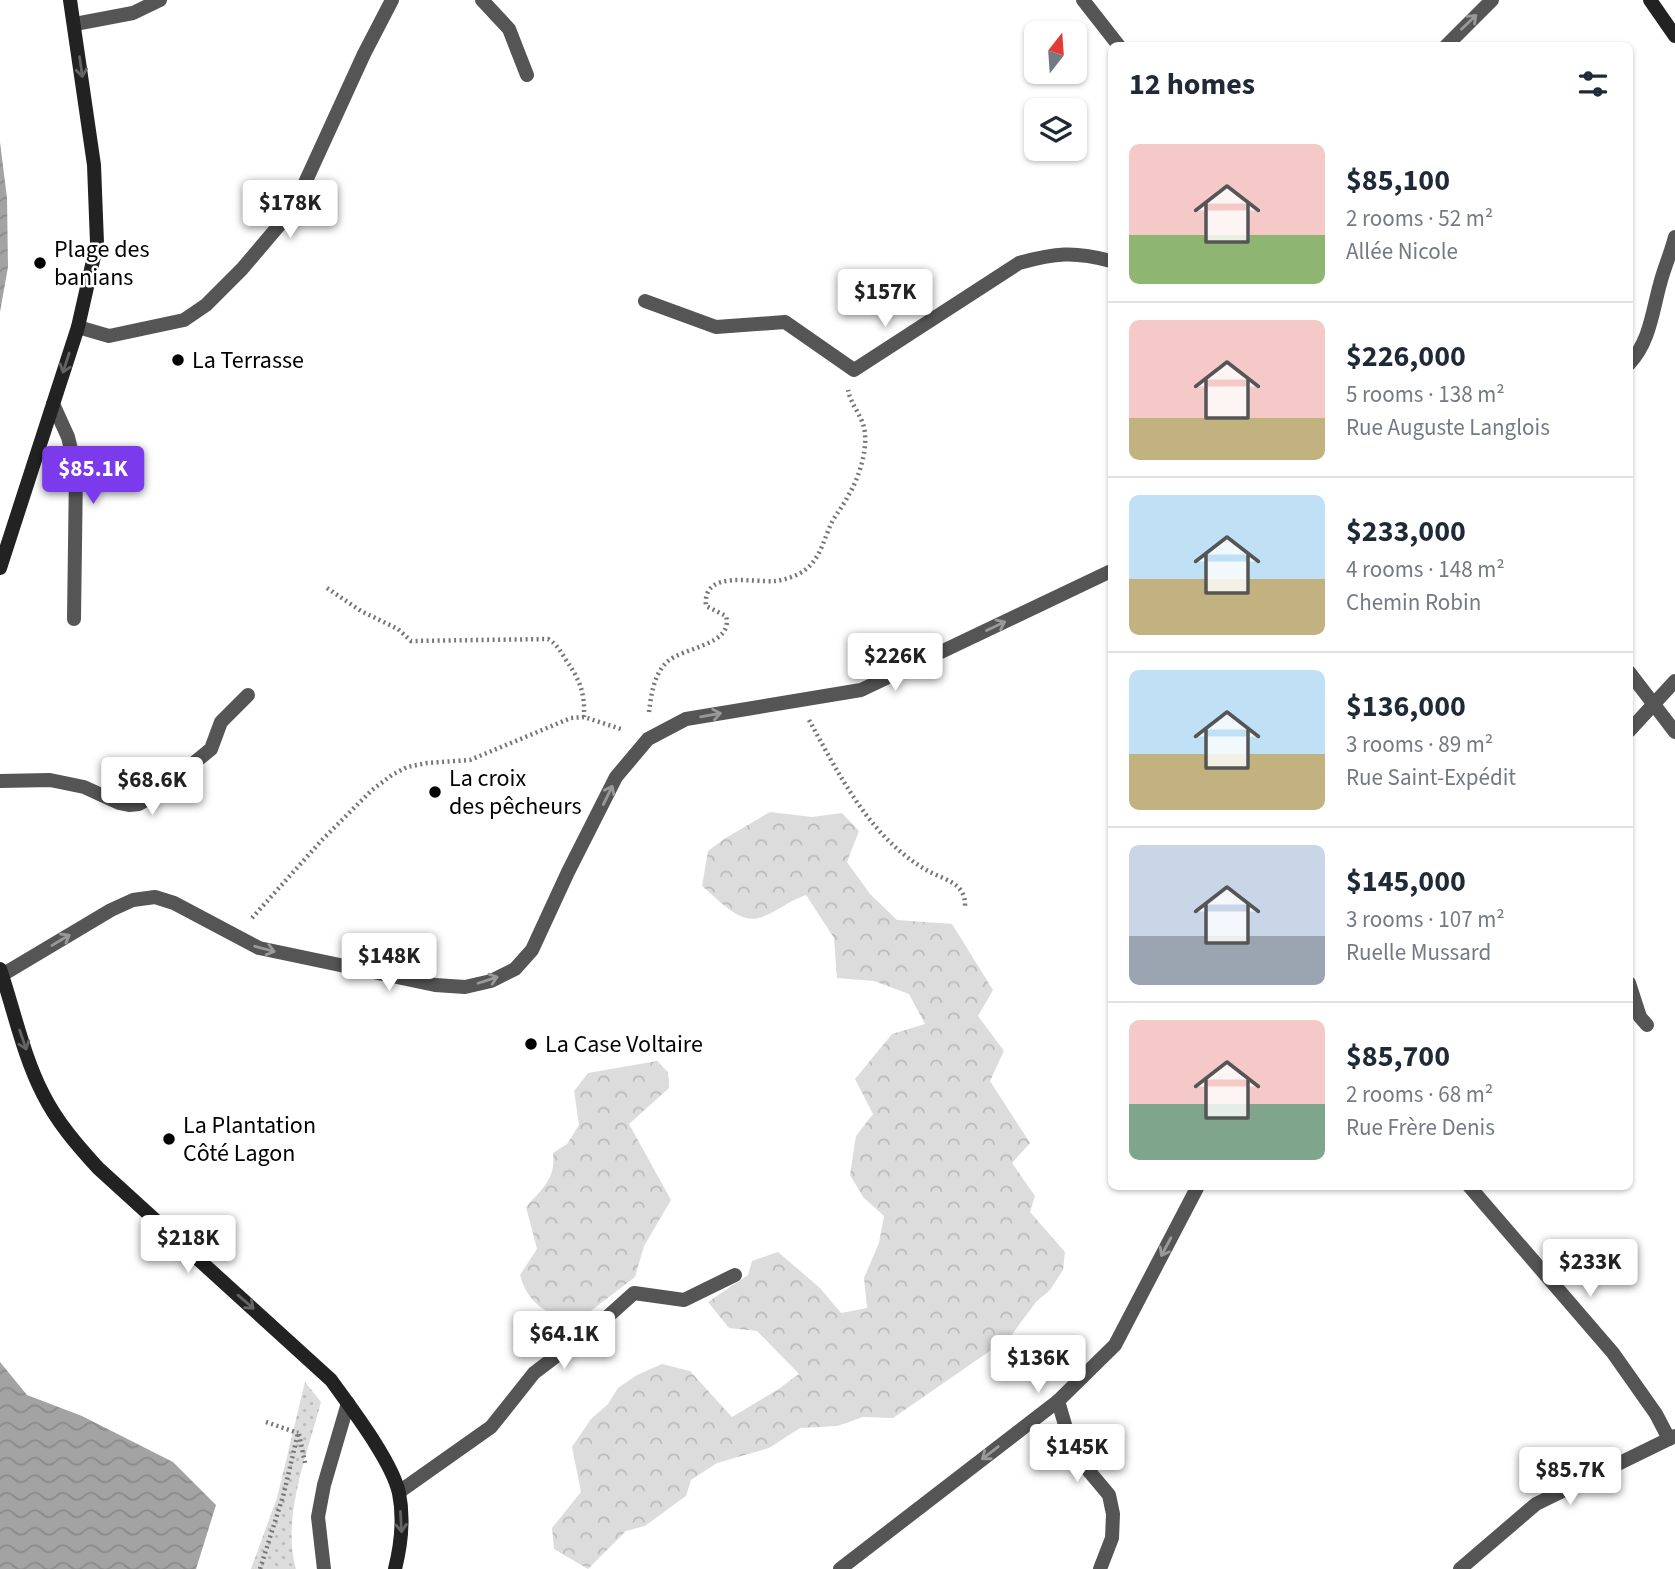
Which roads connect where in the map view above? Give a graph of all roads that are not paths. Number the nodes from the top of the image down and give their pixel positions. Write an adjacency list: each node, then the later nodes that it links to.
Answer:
1 (70, 0): 8 (street)
2 (160, 0): 8 (street)
3 (392, 0): 16 (street)
4 (482, 0): 12 (street)
5 (1083, 0): 10 (street)
6 (1492, 0): 11 (street, one-way to 6)
7 (1650, 0): 9 (street)
8 (75, 24): 16 (street, one-way to 16)
9 (1675, 36)
10 (1116, 42)
11 (1450, 42)
12 (527, 75)
13 (1675, 237): 17 (street)
14 (1108, 260): 15 (street)
15 (645, 302)
16 (78, 327): 18 (street, one-way to 18)
17 (1633, 359)
18 (53, 404): 19 (street); 21 (street)
19 (0, 568)
20 (1108, 572): 29 (street, one-way to 20)
21 (74, 620)
22 (1633, 677): 25 (street)
23 (1675, 681): 25 (street)
24 (248, 695): 28 (street)
25 (1654, 705): 26 (street); 27 (street)
26 (1633, 727)
27 (1675, 732)
28 (0, 780)
29 (1, 972): 36 (street, one-way to 36)
30 (1633, 995): 31 (street)
31 (1647, 1025)
32 (1196, 1190): 35 (street, one-way to 35)
33 (1472, 1190): 37 (street)
34 (735, 1275): 38 (street)
35 (1058, 1401): 41 (street, one-way to 41); 42 (street)
36 (348, 1403): 38 (street); 39 (street)
37 (1672, 1438): 43 (street)
38 (399, 1492): 40 (street, one-way to 40)
39 (324, 1569)
40 (395, 1569)
41 (839, 1569)
42 (1100, 1569)
43 (1460, 1569)

